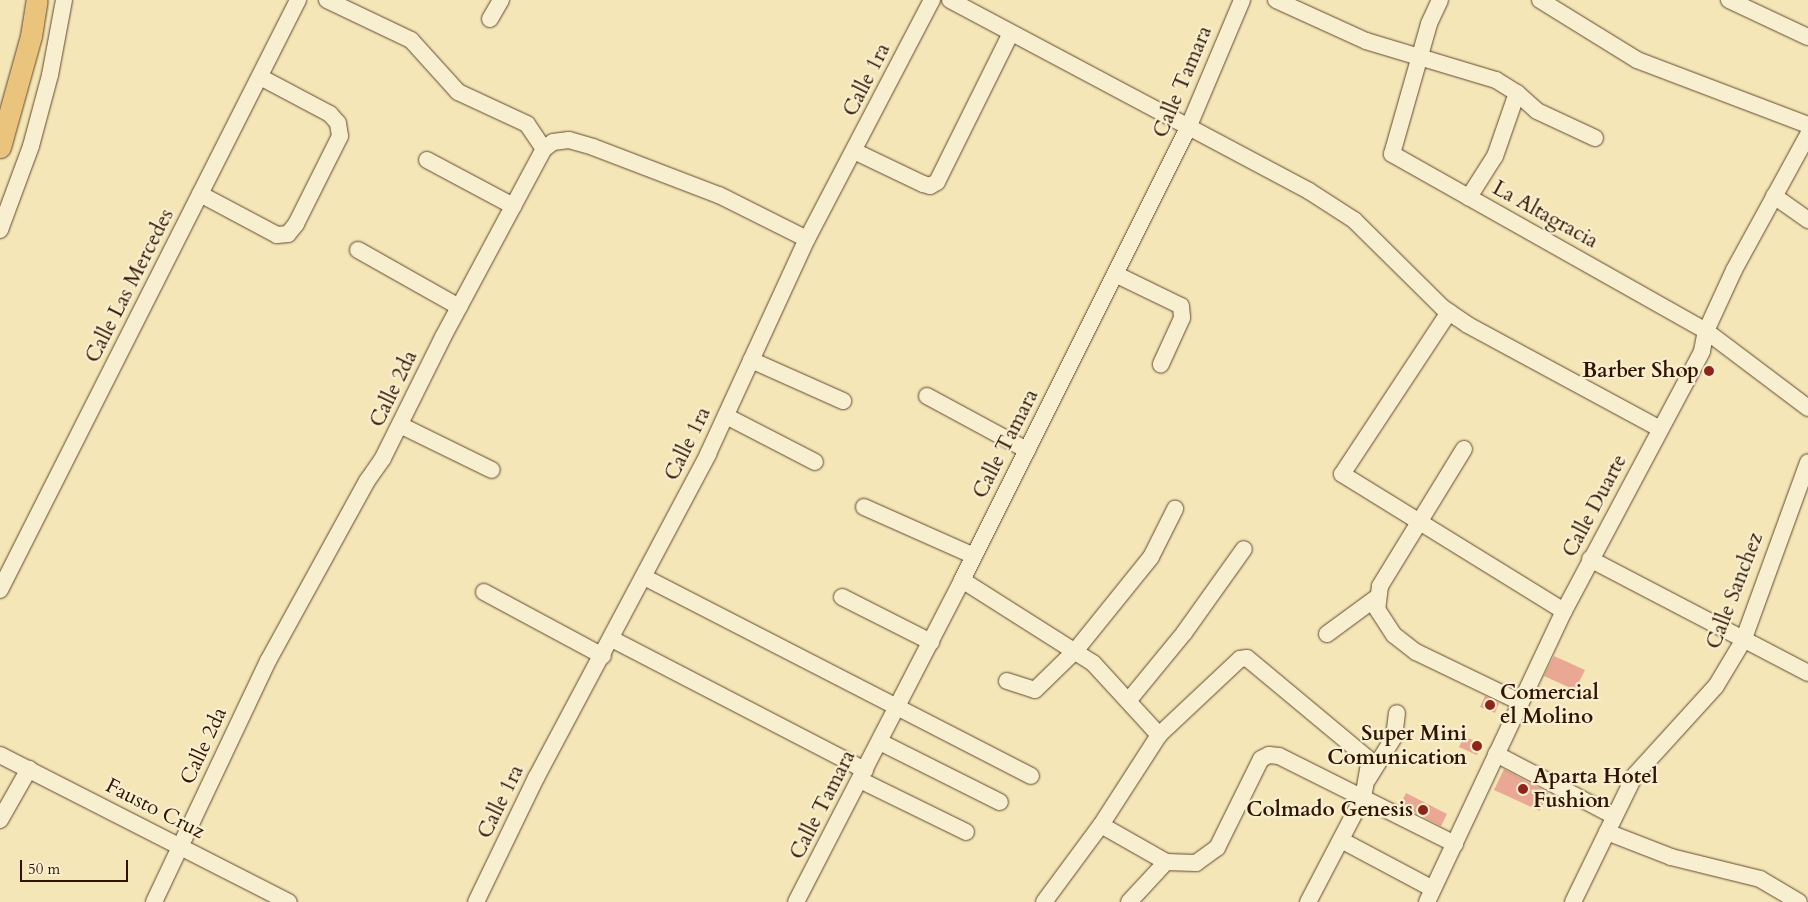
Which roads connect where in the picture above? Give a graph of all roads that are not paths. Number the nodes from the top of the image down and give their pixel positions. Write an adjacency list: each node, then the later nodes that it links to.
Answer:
1 (36, 0): 23 (main road)
2 (64, 0): 32 (street)
3 (298, 0): 17 (street, Calle Las Mercedes)
4 (327, 0): 24 (street)
5 (501, 0): 13 (street)
6 (932, 0): 25 (street, Calle 1ra)
7 (950, 0): 14 (street)
8 (1242, 0): 20 (street, Calle Tamara)
9 (1276, 0): 16 (street)
10 (1440, 0): 16 (street, La Altagracia)
11 (1540, 0): 19 (street)
12 (1729, 0): 15 (street)
13 (490, 20)
14 (1011, 33): 20 (street); 25 (street)
15 (1808, 37)
16 (1420, 56): 18 (street); 29 (street, La Altagracia)
17 (260, 77): 27 (street, Calle Las Mercedes); 27 (street)
18 (1517, 93): 22 (street); 29 (street)
19 (1808, 125)
20 (1188, 128): 35 (street, Calle Tamara); 37 (street)
21 (1808, 135): 28 (street, Calle Duarte)
22 (1596, 138)
23 (0, 146)
24 (544, 149): 30 (street, Calle 2da); 33 (street)
25 (854, 151): 33 (street, Calle 1ra)
26 (427, 160): 30 (street)
27 (200, 194): 60 (street, Calle Las Mercedes)
28 (1774, 196): 31 (street); 38 (street, Calle Duarte)
29 (1469, 197): 38 (street, La Altagracia)
30 (512, 206): 36 (street, Calle 2da)
31 (1808, 220)
32 (0, 230)
33 (807, 239): 39 (street, Calle 1ra)
34 (358, 250): 36 (street)
35 (1115, 274): 40 (street); 48 (street, Calle Tamara)
36 (459, 307): 45 (street, Calle 2da)
37 (1450, 312): 46 (street); 54 (street)
38 (1706, 331): 43 (street, La Altagracia); 46 (street, Calle Duarte)
39 (751, 360): 42 (street); 44 (street, Calle 1ra)
40 (1161, 364)
41 (927, 396): 48 (street)
42 (843, 401)
43 (1808, 408)
44 (726, 416): 49 (street); 58 (street, Calle 1ra)
45 (400, 426): 51 (street); 94 (street, Calle 2da)
46 (1660, 429): 57 (street, Calle Duarte)
47 (1464, 449): 54 (street)
48 (1027, 450): 56 (street, Calle Tamara)
49 (814, 462)
50 (1808, 462): 67 (street, Calle Sanchez)
51 (492, 470)
52 (864, 507): 56 (street)
53 (1175, 509): 69 (street)
54 (1419, 522): 63 (street); 64 (street)
55 (1244, 549): 73 (street)
56 (974, 556): 59 (street, Calle Tamara)
57 (1590, 559): 64 (street, Calle Duarte); 67 (street)
58 (644, 577): 66 (street, Calle 1ra); 75 (street)
59 (962, 580): 68 (street, Calle Tamara); 69 (street)
60 (0, 590)
61 (484, 592): 70 (street)
62 (842, 597): 68 (street)
63 (1376, 598): 65 (street); 74 (street)
64 (1564, 611): 74 (street, Calle Duarte)
65 (1328, 634)
66 (612, 639): 70 (street, Calle 1ra); 82 (street)
67 (1743, 641): 71 (street); 87 (street, Calle Sanchez)
68 (931, 642): 75 (street, Calle Tamara)
69 (1076, 650): 72 (street); 73 (street)
70 (603, 656): 99 (street, Calle 1ra)
71 (1808, 673)
72 (1007, 681)
73 (1129, 700): 77 (street)
74 (1520, 702): 79 (street, Calle Duarte)
75 (898, 706): 78 (street, Calle Tamara); 83 (street)
76 (1397, 714): 84 (street)
77 (1159, 735): 84 (street); 89 (street)
78 (880, 742): 82 (street, Calle Tamara); 86 (street)
79 (1496, 754): 87 (street); 93 (street, Calle Duarte)
80 (0, 755): 81 (street, Fausto Cruz)
81 (29, 769): 88 (street); 94 (street, Fausto Cruz)
82 (862, 775): 90 (street); 100 (street, Calle Tamara)
83 (1031, 776)
84 (1366, 780): 85 (street)
85 (1363, 797): 92 (street); 93 (street); 95 (street)
86 (1000, 802)
87 (1614, 816): 91 (street, Calle Sanchez)
88 (0, 820)
89 (1101, 824): 95 (street); 101 (street)
90 (966, 832)
91 (1607, 832): 104 (street, Calle Sanchez); 105 (street)
92 (1341, 840): 96 (street); 103 (street)
93 (1455, 844): 96 (street, Calle Duarte)
94 (181, 846): 97 (street, Calle 2da); 98 (street, Fausto Cruz)
95 (1166, 862): 102 (street)
96 (1431, 898)
97 (154, 902)
98 (289, 902)
99 (476, 902)
100 (796, 902)
101 (1044, 902)
102 (1130, 902)
103 (1308, 902)
104 (1573, 902)
105 (1799, 902)

